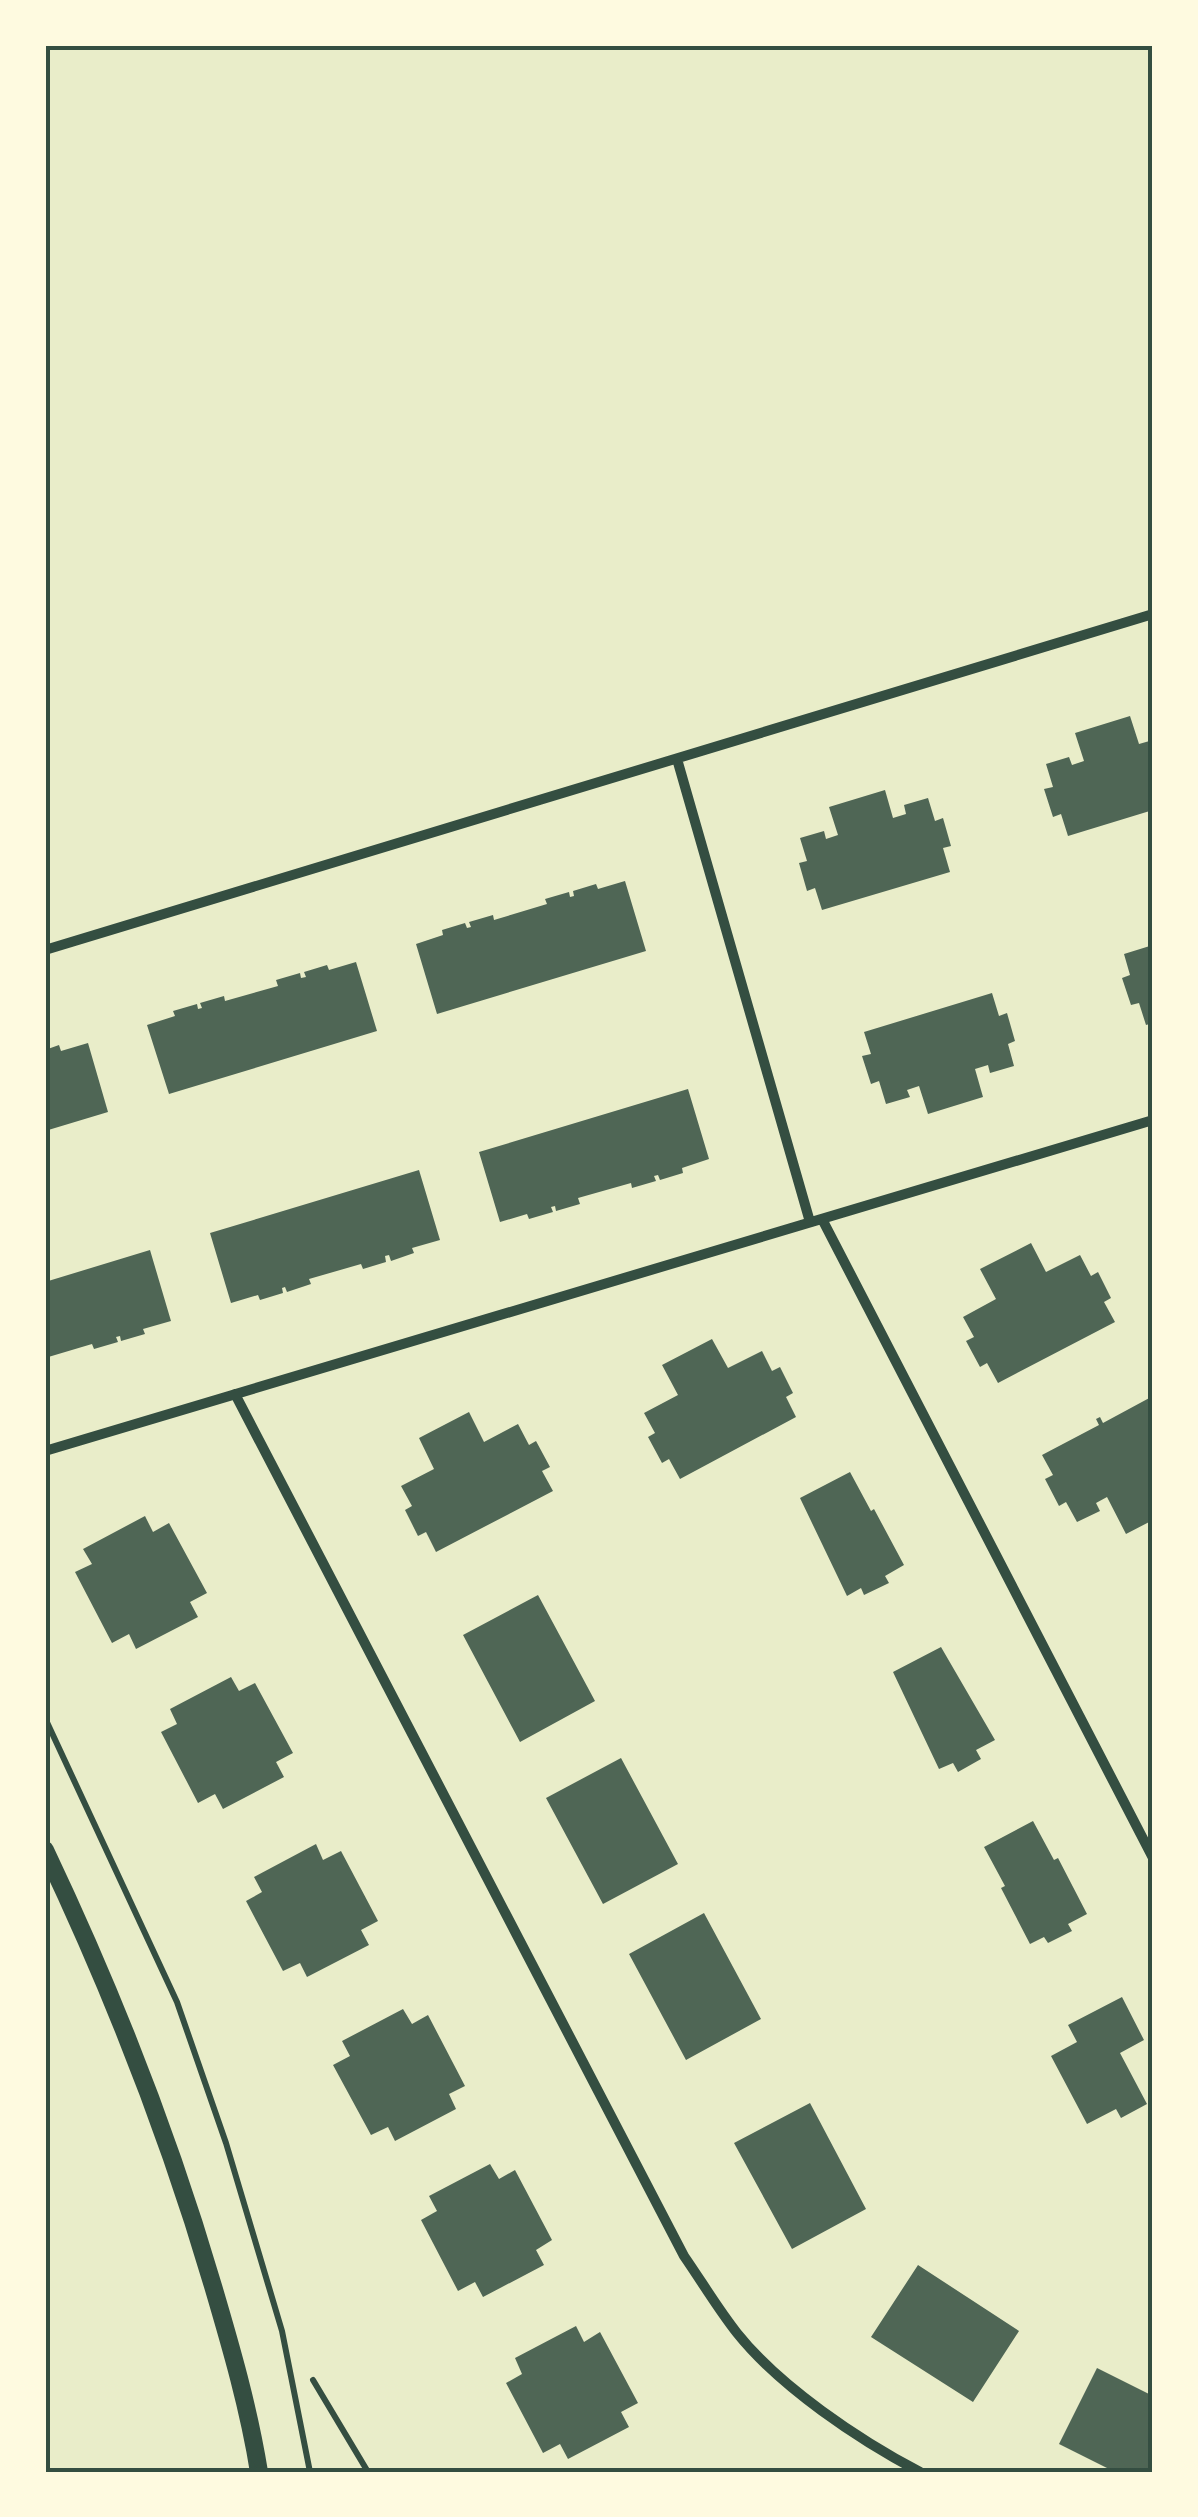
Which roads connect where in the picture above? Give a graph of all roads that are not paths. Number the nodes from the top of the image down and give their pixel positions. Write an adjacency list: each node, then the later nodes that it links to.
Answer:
1 (1153, 614): 2 (street)
2 (677, 758): 3 (street); 5 (street)
3 (45, 950)
4 (1153, 1120): 5 (street)
5 (816, 1220): 6 (street); 9 (street)
6 (236, 1394): 7 (street); 11 (street)
7 (45, 1451)
8 (45, 1850): 10 (street)
9 (1153, 1858)
10 (259, 2472)
11 (920, 2472)

